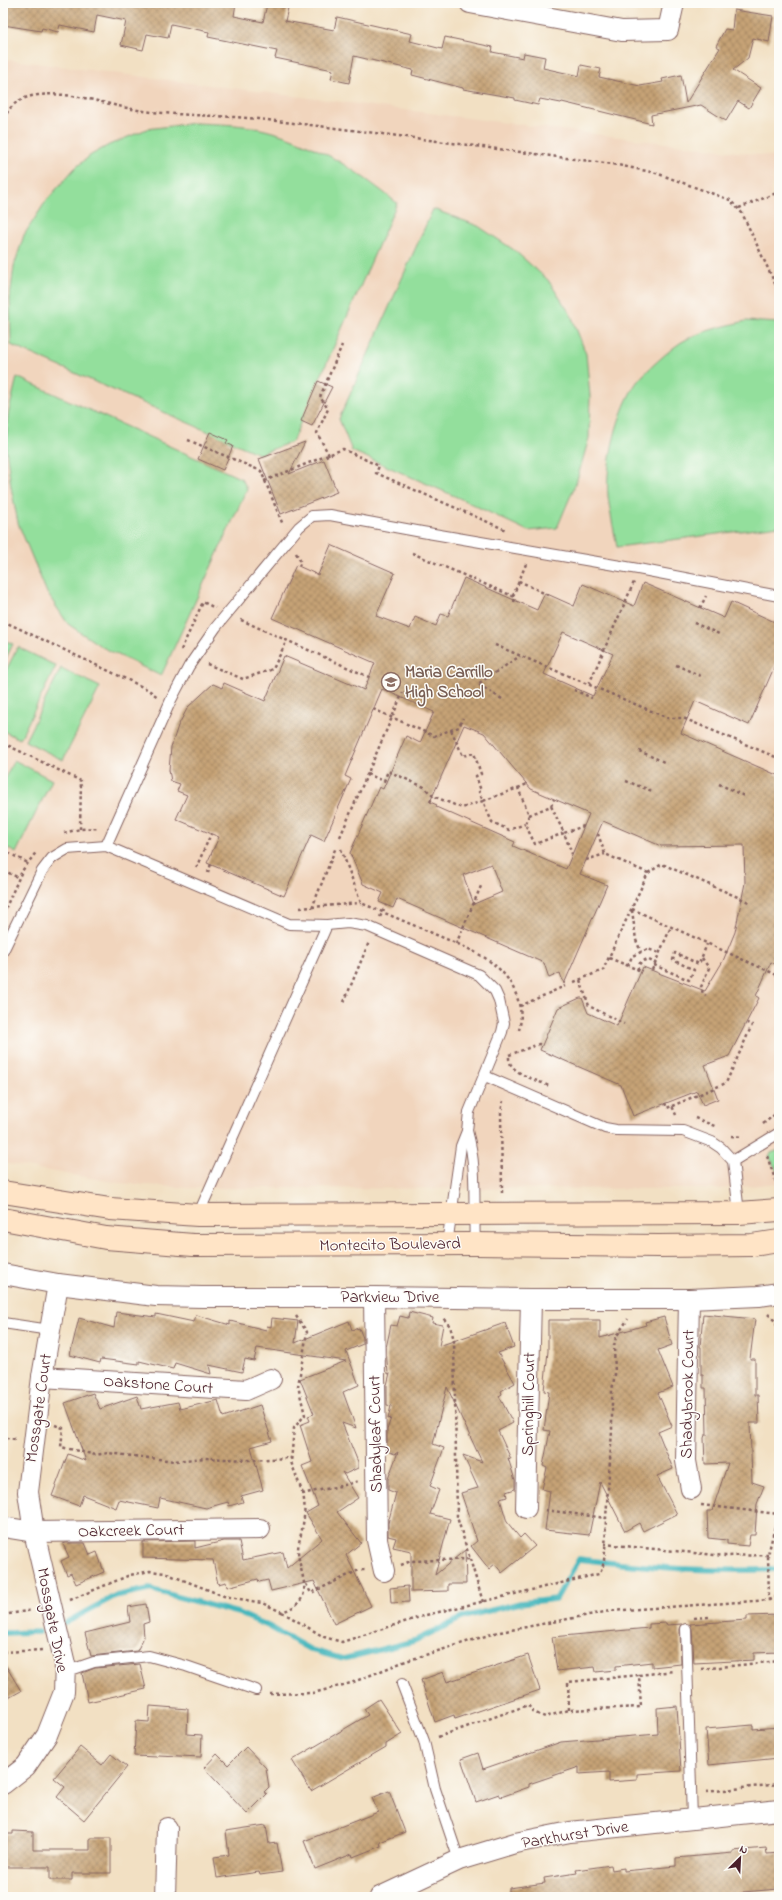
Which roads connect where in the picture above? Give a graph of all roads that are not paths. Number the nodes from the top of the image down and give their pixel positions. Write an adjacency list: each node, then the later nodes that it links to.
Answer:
1 (470, 3): 2 (street)
2 (674, 3)
3 (779, 596): 4 (lane)
4 (106, 846): 5 (lane); 6 (lane)
5 (327, 925): 7 (lane); 15 (lane)
6 (3, 950)
7 (485, 1076): 8 (lane); 10 (lane)
8 (467, 1131): 14 (lane); 16 (lane)
9 (779, 1133): 10 (lane)
10 (733, 1161): 13 (lane)
11 (3, 1192): 15 (main road, Montecito Boulevard)
12 (779, 1210): 13 (main road, Montecito Boulevard)
13 (739, 1213): 14 (main road, Montecito Boulevard)
14 (474, 1214): 16 (main road, Montecito Boulevard); 20 (lane)
15 (198, 1215): 16 (main road, Montecito Boulevard)
16 (451, 1215): 19 (lane)
17 (3, 1219): 19 (main road, Montecito Boulevard)
18 (779, 1242): 20 (main road, Montecito Boulevard)
19 (447, 1244): 20 (main road, Montecito Boulevard)
20 (475, 1244)
21 (3, 1274): 22 (street, Parkview Drive)
22 (58, 1284): 24 (street, Parkview Drive); 28 (street, Mossgate Court)
23 (779, 1293): 26 (street, Parkview Drive)
24 (374, 1297): 25 (street, Parkview Drive); 36 (street, Shadyleaf Court)
25 (531, 1299): 26 (street, Parkview Drive); 32 (street, Springhill Court)
26 (689, 1299): 31 (street, Shadybrook Court)
27 (3, 1323): 28 (lane)
28 (50, 1330): 29 (street, Mossgate Court)
29 (42, 1377): 30 (street, Oakstone Court); 35 (street, Mossgate Court)
30 (271, 1379)
31 (691, 1489)
32 (526, 1508)
33 (3, 1527): 35 (street, Oakcreek Court)
34 (260, 1530): 35 (street, Oakcreek Court)
35 (34, 1532): 38 (street, Mossgate Drive)
36 (384, 1571)
37 (686, 1628): 43 (lane)
38 (64, 1672): 40 (lane); 41 (street, Mossgate Drive)
39 (402, 1684): 45 (lane)
40 (256, 1690)
41 (3, 1784)
42 (779, 1810): 43 (street, Parkhurst Drive)
43 (692, 1819): 45 (street, Parkhurst Drive)
44 (167, 1828): 46 (street)
45 (459, 1860): 47 (street, Parkhurst Drive)
46 (165, 1897)
47 (380, 1897)

